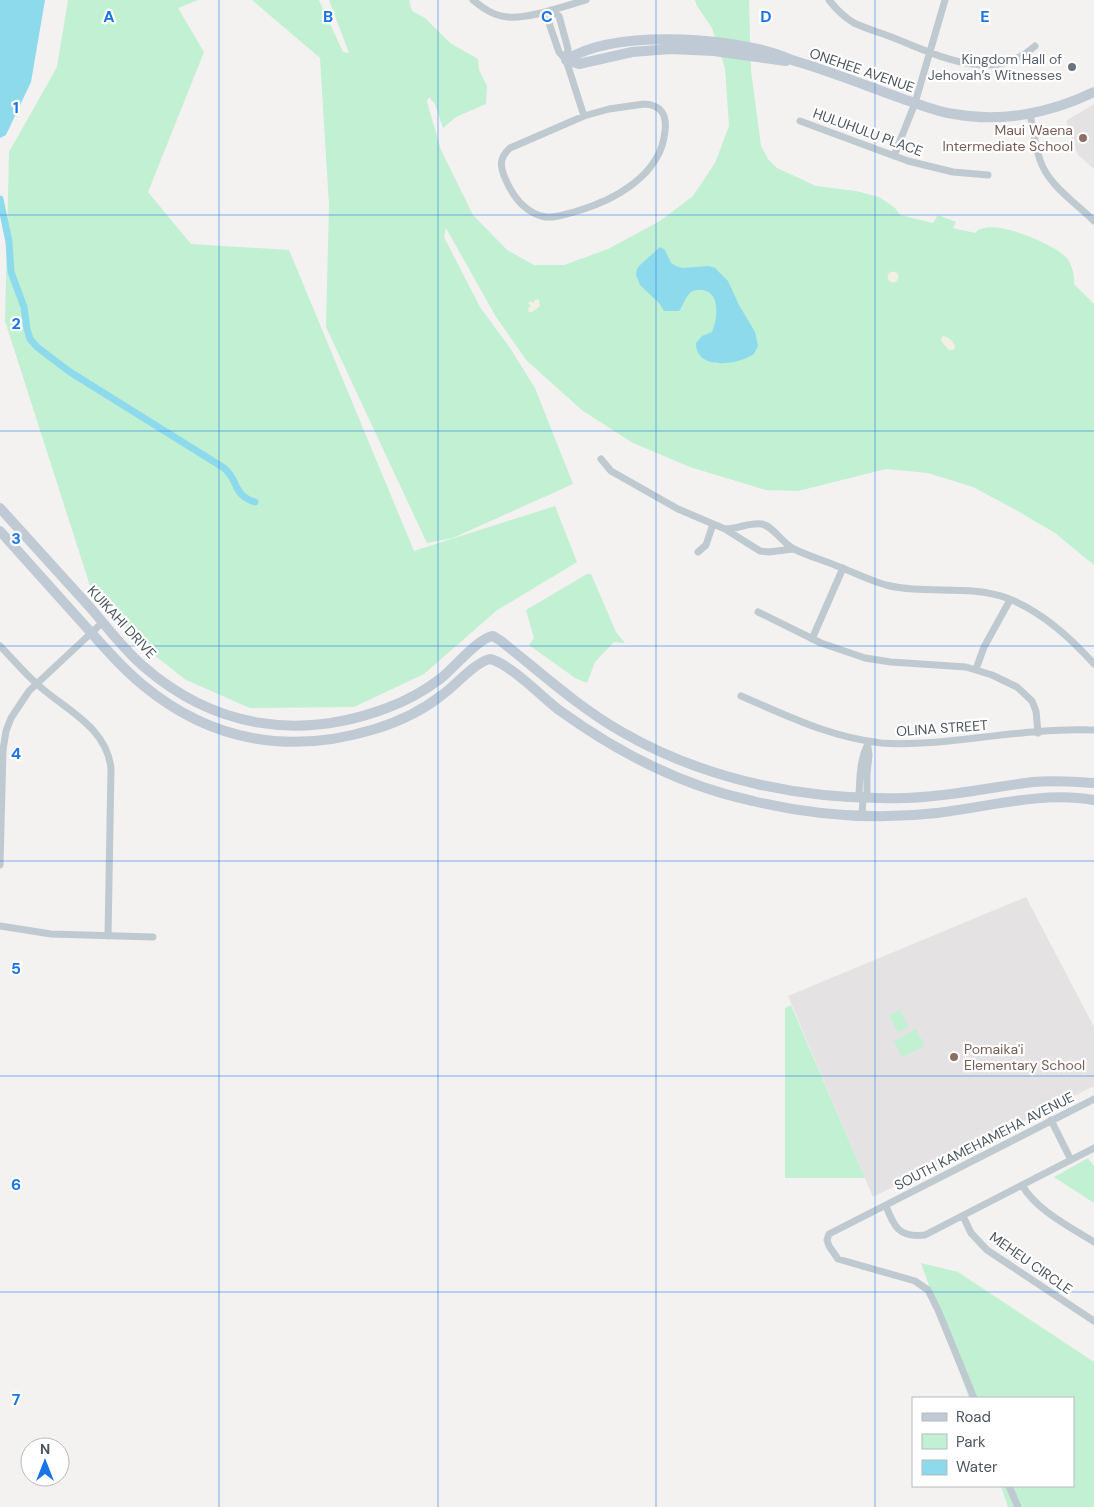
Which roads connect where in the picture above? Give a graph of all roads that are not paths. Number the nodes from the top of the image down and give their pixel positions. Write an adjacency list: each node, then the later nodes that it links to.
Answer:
1 (474, 0): 5 (street)
2 (586, 0): 5 (street)
3 (829, 0): 7 (street)
4 (945, 0): 7 (street)
5 (551, 10): 8 (street); 8 (street)
6 (1035, 46): 7 (street)
7 (930, 52): 10 (street)
8 (566, 60): 10 (main road, ONEHEE AVENUE); 12 (street)
9 (1094, 92): 11 (main road, ONEHEE AVENUE)
10 (915, 103): 11 (main road, ONEHEE AVENUE); 14 (street)
11 (1030, 114): 16 (street)
12 (584, 116): 12 (street)
13 (800, 121): 14 (street, HULUHULU PLACE)
14 (894, 156): 15 (street, HULUHULU PLACE)
15 (988, 175)
16 (1094, 221)
17 (601, 459): 19 (street)
18 (0, 508): 27 (main road, KUIKAHI DRIVE)
19 (713, 524): 20 (street); 23 (street)
20 (725, 529): 22 (street); 22 (street)
21 (0, 531): 28 (main road)
22 (793, 549): 24 (street)
23 (698, 552)
24 (843, 568): 25 (street); 29 (street)
25 (1010, 600): 31 (street); 32 (street)
26 (758, 612): 29 (street)
27 (103, 622): 28 (street); 39 (main road, KUIKAHI DRIVE)
28 (91, 632): 33 (street); 41 (main road)
29 (812, 639): 32 (street)
30 (0, 646): 33 (street)
31 (1094, 664)
32 (976, 669): 36 (street)
33 (37, 684): 42 (street); 44 (street)
34 (741, 696): 37 (street, OLINA STREET)
35 (1094, 730): 36 (street, OLINA STREET)
36 (1038, 733): 37 (street, OLINA STREET)
37 (867, 744): 39 (street)
38 (1094, 783): 39 (main road)
39 (863, 798): 41 (street)
40 (1094, 800): 41 (main road)
41 (862, 815)
42 (0, 865)
43 (0, 926): 44 (street)
44 (108, 936): 45 (street)
45 (153, 937)
46 (1094, 1099): 47 (street, SOUTH KAMEHAMEHA AVENUE)
47 (1051, 1120): 49 (street); 51 (street, SOUTH KAMEHAMEHA AVENUE)
48 (1094, 1148): 49 (street)
49 (1071, 1160): 50 (street)
50 (1022, 1185): 52 (street); 53 (street)
51 (886, 1206): 52 (street); 55 (street, SOUTH KAMEHAMEHA AVENUE)
52 (963, 1216): 54 (street, MEHEU CIRCLE)
53 (1094, 1242)
54 (1094, 1321)
55 (974, 1397)
56 (1009, 1487): 57 (street)
57 (1018, 1507)

